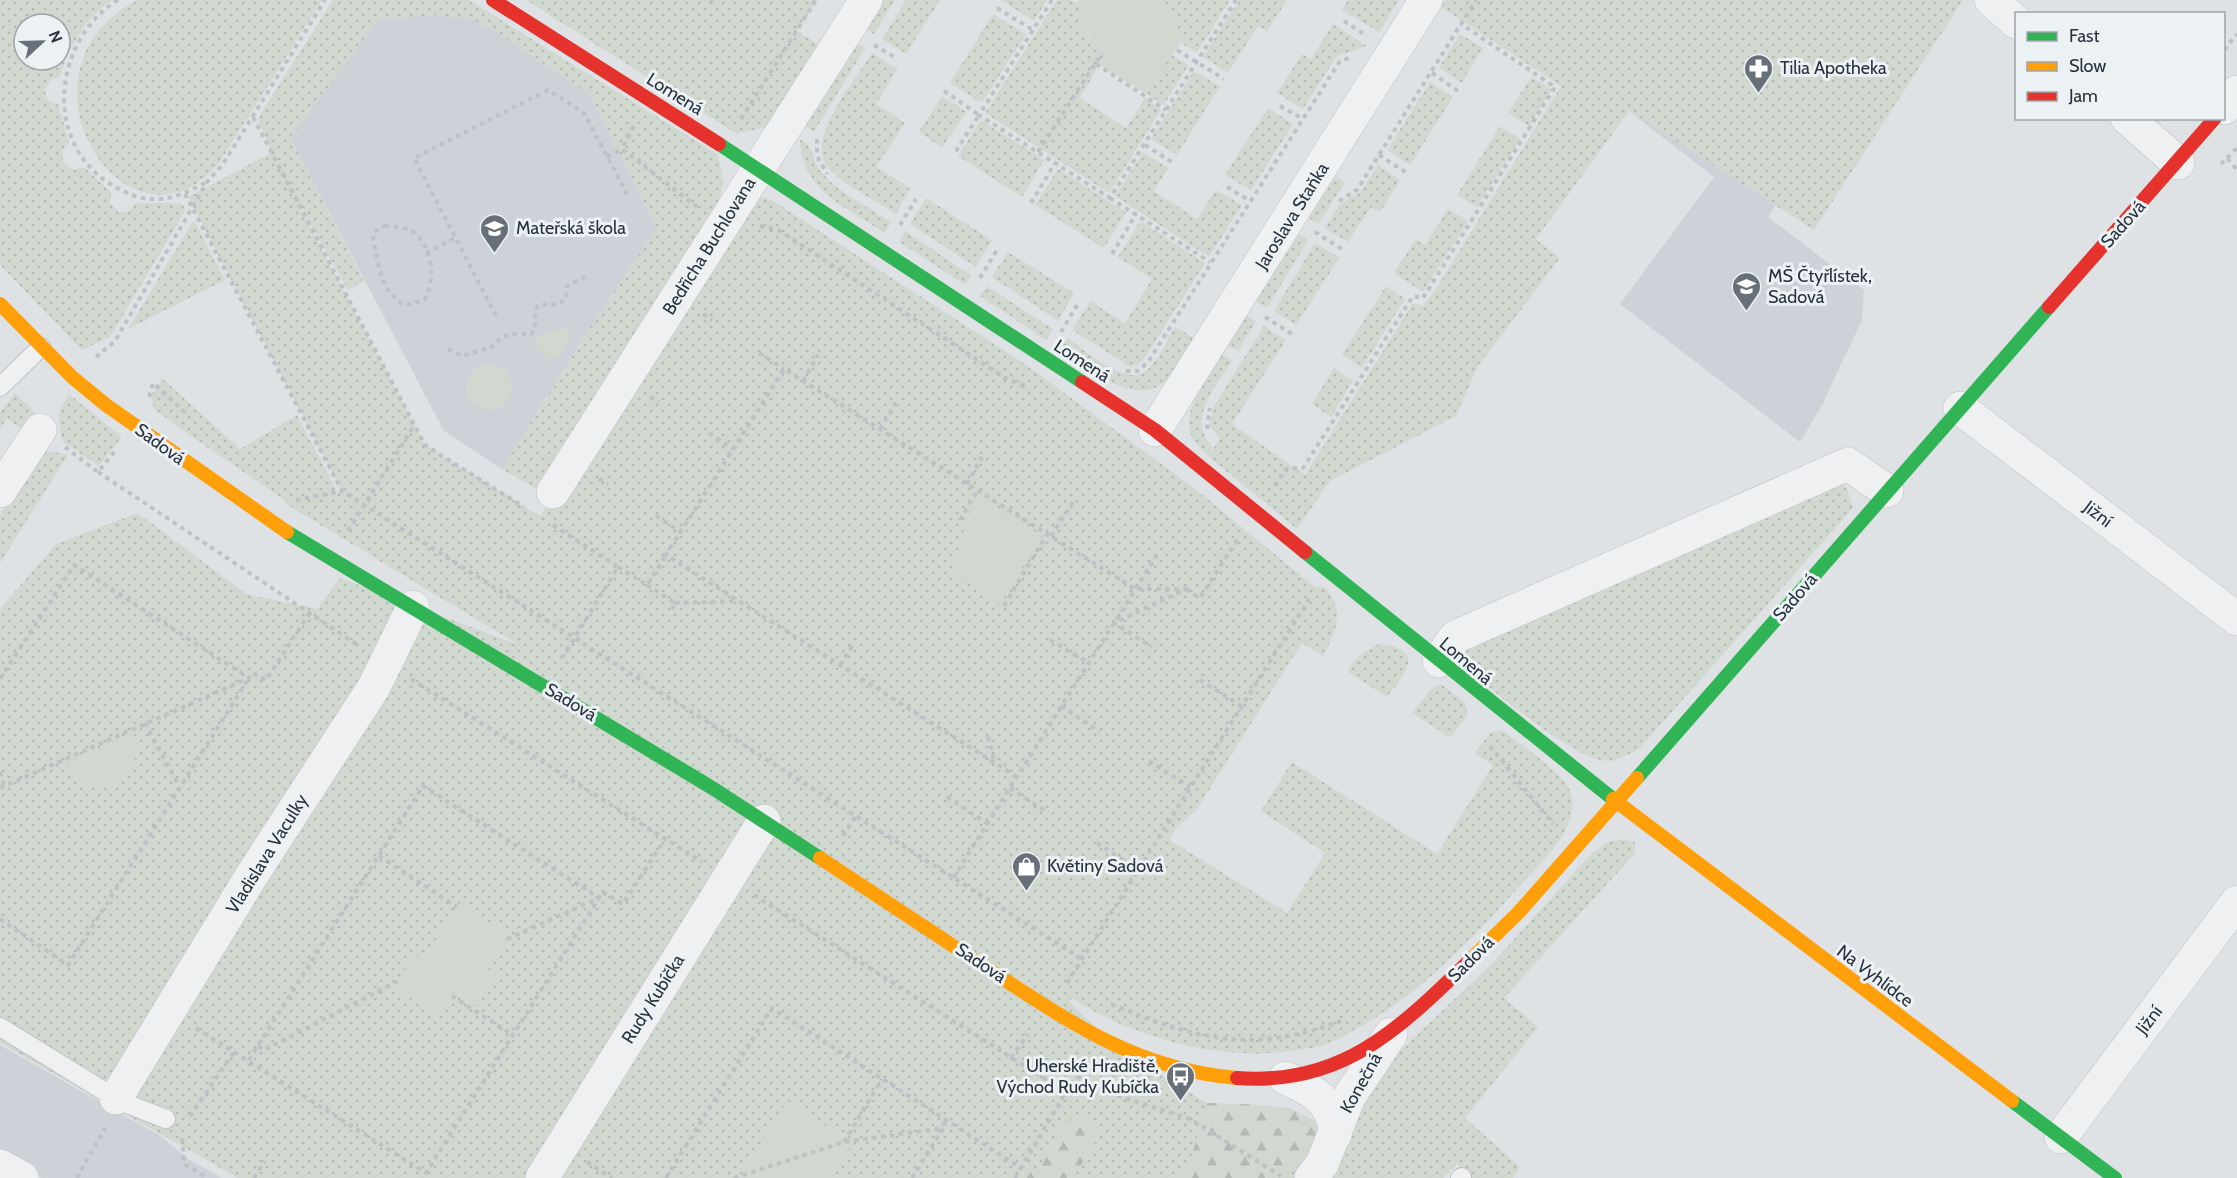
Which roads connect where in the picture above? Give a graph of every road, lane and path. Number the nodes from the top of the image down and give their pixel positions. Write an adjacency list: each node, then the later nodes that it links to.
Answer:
1 (118, 0): 58 (path)
2 (325, 0): 37 (path)
3 (493, 0): 31 (street, Lomená)
4 (816, 0): 35 (path)
5 (866, 0): 53 (street, Bedřicha Buchlovana)
6 (1052, 0): 15 (path)
7 (1236, 0): 24 (path)
8 (1426, 0): 101 (street, Jaroslava Staňka)
9 (1476, 0): 14 (path)
10 (1991, 0): 13 (street)
11 (997, 8): 15 (path)
12 (1344, 21): 18 (path)
13 (2015, 21)
14 (1461, 24): 26 (path); 112 (path)
15 (1033, 30): 36 (path)
16 (2237, 34): 19 (path)
17 (878, 35): 22 (path)
18 (1370, 37)
19 (2225, 48)
20 (1177, 50): 24 (path)
21 (1102, 53): 25 (path)
22 (866, 54)
23 (1357, 55): 38 (path)
24 (1195, 62): 27 (path); 34 (path)
25 (1096, 64): 34 (path); 45 (path)
26 (1432, 73): 29 (path); 47 (path)
27 (1224, 79)
28 (944, 91): 36 (path)
29 (1458, 91)
30 (2237, 92): 33 (street)
31 (649, 99): 44 (path); 53 (street, Lomená)
32 (1280, 106): 38 (path)
33 (2225, 106)
34 (1166, 110): 42 (path)
35 (732, 113)
36 (980, 115): 45 (path); 46 (path)
37 (253, 116): 56 (path); 99 (path)
38 (1303, 119): 61 (path)
39 (2129, 120): 52 (street)
40 (2213, 120): 52 (street, Sadová)
41 (819, 132): 55 (path)
42 (1145, 144): 50 (path); 60 (path)
43 (2237, 148): 49 (path)
44 (622, 149): 48 (path); 68 (path)
45 (1038, 152): 51 (path)
46 (954, 153)
47 (1379, 155): 54 (path); 63 (path)
48 (607, 157): 59 (path); 70 (path)
49 (2227, 158)
50 (1172, 162)
51 (1055, 163): 60 (path); 62 (path)
52 (2178, 163): 97 (street, Sadová)
53 (759, 169): 68 (street, Bedřicha Buchlovana); 101 (street, Lomená)
54 (1407, 173)
55 (828, 175)
56 (207, 182): 58 (path); 64 (path)
57 (1227, 187): 61 (path)
58 (185, 194): 64 (path)
59 (629, 198)
60 (1110, 198): 65 (path)
61 (1250, 201): 74 (path)
62 (1031, 202)
63 (1336, 202)
64 (192, 207): 90 (path); 119 (path)
65 (1136, 214): 73 (path); 74 (path)
66 (892, 217): 69 (path)
67 (1322, 226): 71 (path)
68 (737, 228): 93 (path); 118 (street, Bedřicha Buchlovana)
69 (910, 229)
70 (456, 237): 72 (path); 80 (path)
71 (1311, 243)
72 (426, 253): 72 (path)
73 (1112, 254)
74 (1210, 262): 88 (path)
75 (973, 270): 77 (path)
76 (586, 276): 85 (path)
77 (991, 282)
78 (0, 304): 84 (street, Sadová)
79 (1270, 307): 82 (path)
80 (496, 316)
81 (1054, 323): 83 (path)
82 (1259, 325)
83 (1072, 335)
84 (41, 346): 90 (street, Sadová); 92 (lane)
85 (448, 349)
86 (759, 353): 89 (path)
87 (818, 355): 91 (path)
88 (1117, 365)
89 (784, 369): 91 (path); 105 (path)
90 (72, 377): 127 (street, Sadová)
91 (803, 381): 100 (path)
92 (0, 387)
93 (1034, 391)
94 (150, 402): 98 (path)
95 (1212, 402): 103 (path)
96 (896, 403): 100 (path)
97 (1960, 408): 115 (street, Sadová); 141 (street, Jižní)
98 (188, 414)
99 (416, 426): 118 (path); 119 (path)
100 (880, 429): 111 (path)
101 (1155, 430): 147 (street, Lomená)
102 (709, 433): 105 (path)
103 (1210, 437)
104 (53, 443): 114 (street)
105 (733, 449): 123 (path)
106 (982, 457): 111 (path)
107 (98, 472): 140 (path)
108 (598, 478): 110 (path)
109 (1265, 482): 112 (path)
110 (608, 484)
111 (967, 484): 113 (path)
112 (1274, 488): 116 (path)
113 (978, 490): 121 (path); 124 (path)
114 (0, 491)
115 (1887, 491): 147 (street); 170 (street, Sadová)
116 (1280, 493)
117 (1073, 502): 124 (path)
118 (546, 504): 128 (path)
119 (364, 505): 127 (path); 143 (path)
120 (656, 516): 123 (path)
121 (960, 520)
122 (1245, 527): 131 (path)
123 (681, 532): 125 (path)
124 (1049, 535): 130 (path); 136 (path)
125 (666, 555): 129 (path); 134 (path)
126 (1157, 555): 130 (path)
127 (331, 558): 137 (street, Sadová)
128 (618, 567): 129 (path); 143 (path)
129 (647, 585): 135 (path)
130 (1136, 589): 131 (path); 142 (path)
131 (1185, 589): 142 (path)
132 (1312, 594): 133 (path)
133 (1309, 600): 138 (path); 156 (path)
134 (738, 601): 135 (path); 150 (path)
135 (675, 603): 139 (path)
136 (1004, 606)
137 (413, 607): 148 (street, Vladislava Vaculky); 154 (street, Sadová)
138 (1318, 608)
139 (672, 609)
140 (309, 614): 148 (path); 151 (path)
141 (2237, 619)
142 (1114, 623): 146 (path); 149 (path)
143 (574, 638): 154 (path); 180 (path)
144 (1050, 640): 149 (path)
145 (853, 645): 150 (path)
146 (1152, 647)
147 (1439, 661): 170 (street, Lomená)
148 (386, 663): 174 (path); 193 (street, Vladislava Vaculky)
149 (1089, 663): 155 (path)
150 (840, 665): 162 (path)
151 (249, 678): 152 (path); 165 (path); 166 (path)
152 (0, 679)
153 (1200, 680): 156 (path)
154 (545, 686): 172 (street, Sadová)
155 (1061, 706): 158 (path); 164 (path)
156 (1244, 707): 167 (path)
157 (145, 723): 165 (path)
158 (1099, 731)
159 (988, 737): 162 (path)
160 (1485, 740): 176 (path)
161 (1149, 761): 167 (path)
162 (996, 764): 164 (path)
163 (0, 772): 166 (path)
164 (1017, 777): 168 (path)
165 (179, 786): 184 (path)
166 (2, 787)
167 (1190, 787): 178 (path)
168 (1010, 788): 171 (path); 173 (path)
169 (947, 797): 173 (path)
170 (1616, 801): 176 (street, Sadová); 209 (street, Na Vyhlídce)
171 (1048, 813)
172 (764, 820): 179 (street, Rudy Kubíčka); 192 (street, Sadová)
173 (987, 824): 180 (path)
174 (665, 839): 179 (path); 181 (path)
175 (1097, 843): 178 (path)
176 (1576, 846): 196 (street, Sadová)
177 (379, 856): 181 (path); 183 (path); 198 (path)
178 (1138, 870): 186 (path)
179 (729, 878): 200 (path); 218 (street, Rudy Kubíčka)
180 (953, 878): 186 (path)
181 (599, 898): 185 (path); 197 (path)
182 (2237, 902): 209 (street, Jižní)
183 (457, 907)
184 (0, 919)
185 (507, 939)
186 (1082, 959): 188 (path)
187 (398, 981): 198 (path)
188 (1067, 982): 189 (path); 192 (path)
189 (1078, 988)
190 (452, 996): 197 (path)
191 (1109, 1003): 194 (path)
192 (1048, 1008): 200 (path); 202 (street, Sadová)
193 (168, 1011): 199 (path); 205 (street, Vladislava Vaculky)
194 (1347, 1019)
195 (0, 1027): 205 (lane)
196 (1391, 1034): 202 (street, Sadová); 208 (street, Konečná)
197 (513, 1035): 201 (path)
198 (258, 1046): 201 (path)
199 (234, 1052): 201 (path); 207 (path)
200 (1011, 1058): 204 (path)
201 (248, 1061)
202 (1285, 1078): 208 (street, Konečná)
203 (882, 1079): 206 (path); 210 (path); 219 (path)
204 (1066, 1092): 213 (path); 223 (path)
205 (118, 1100): 207 (lane); 215 (path)
206 (948, 1121): 210 (path); 213 (path); 221 (path)
207 (174, 1124): 216 (path)
208 (1335, 1135): 224 (street, Konečná)
209 (2061, 1137): 225 (street, Na Vyhlídce)
210 (844, 1143): 220 (path)
211 (265, 1161): 217 (path)
212 (0, 1166): 214 (street)
213 (1021, 1168): 222 (path)
214 (22, 1178)
215 (77, 1178)
216 (208, 1178)
217 (255, 1178)
218 (542, 1178)
219 (666, 1178)
220 (734, 1178)
221 (912, 1178)
222 (1015, 1178)
223 (1284, 1178)
224 (1311, 1178)
225 (2115, 1178)

